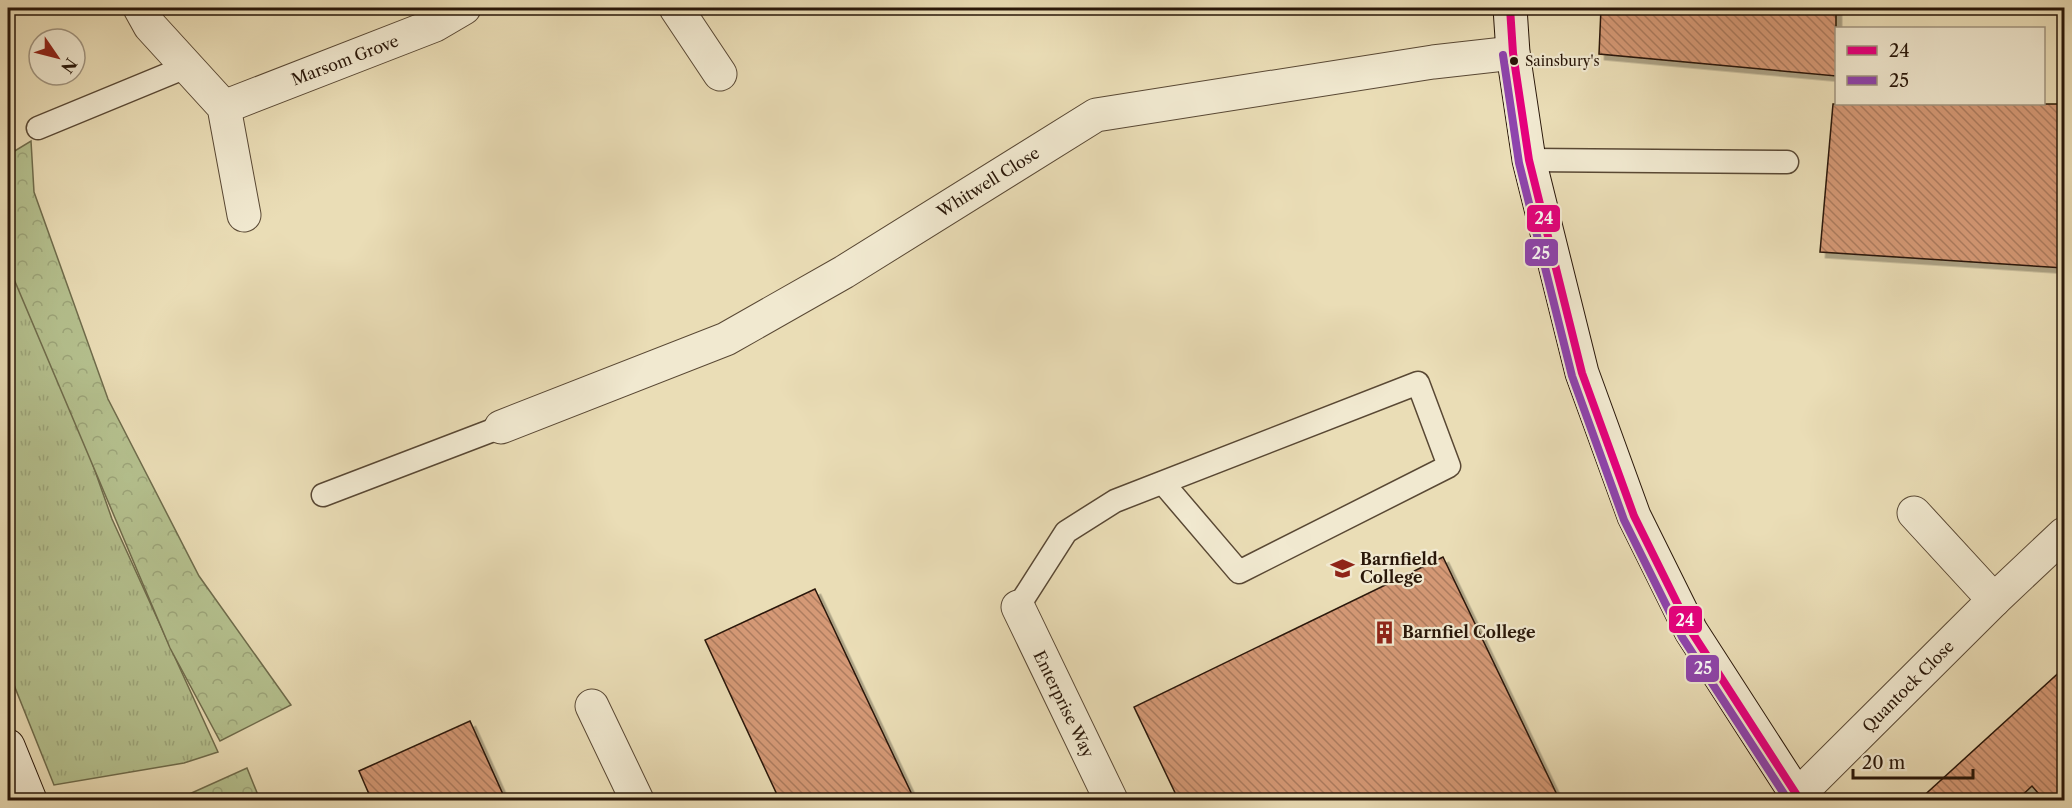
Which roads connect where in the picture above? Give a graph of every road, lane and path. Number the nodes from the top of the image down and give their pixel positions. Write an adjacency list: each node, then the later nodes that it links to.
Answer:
1 (141, 8): 6 (street)
2 (464, 8): 8 (street, Marsom Grove)
3 (676, 8): 7 (street)
4 (1510, 8): 5 (street)
5 (1513, 53): 10 (street); 13 (street, Whitwell Close)
6 (186, 67): 8 (street); 9 (lane)
7 (720, 74)
8 (224, 107): 12 (street)
9 (38, 128)
10 (1529, 160): 11 (lane); 22 (street)
11 (1787, 162)
12 (244, 215)
13 (501, 428): 15 (lane)
14 (1163, 483): 14 (lane); 19 (lane)
15 (323, 495)
16 (1914, 513): 18 (street)
17 (2064, 534): 18 (street, Quantock Close)
18 (1994, 600): 22 (street, Quantock Close)
19 (1018, 607): 25 (street, Enterprise Way)
20 (592, 706): 24 (street)
21 (8, 746): 23 (street)
22 (1798, 799)
23 (30, 801)
24 (637, 801)
25 (1111, 801)

